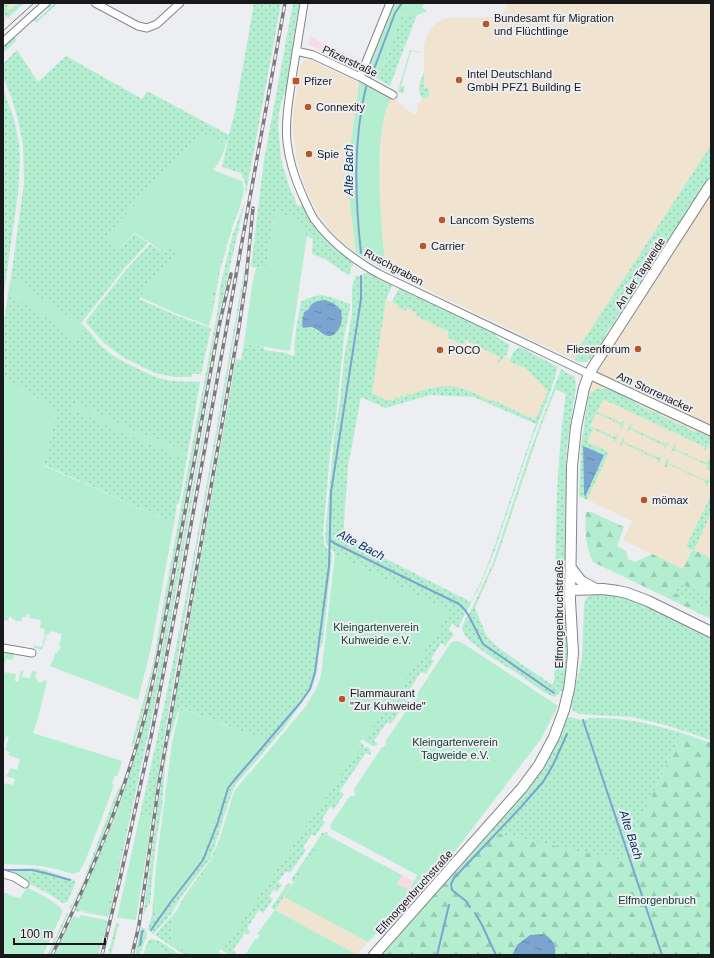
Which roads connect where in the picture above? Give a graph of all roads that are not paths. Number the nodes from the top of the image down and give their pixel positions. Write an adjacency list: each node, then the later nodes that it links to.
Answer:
1 (46, 3): 6 (street)
2 (95, 3): 3 (street)
3 (180, 3)
4 (304, 3): 7 (street, Ruschgraben)
5 (390, 3): 8 (street)
6 (3, 42)
7 (296, 51): 8 (street, Pfizerstraße); 11 (street, Ruschgraben)
8 (360, 78): 9 (street, Pfizerstraße)
9 (393, 95)
10 (711, 184): 11 (main road, An der Tagweide)
11 (589, 374): 12 (street, Am Storrenacker); 13 (main road, Elfmorgenbruchstraße)
12 (711, 431)
13 (571, 568): 14 (main road); 15 (main road, Elfmorgenbruchstraße)
14 (596, 589): 15 (main road); 16 (main road)
15 (570, 590): 21 (main road, Elfmorgenbruchstraße)
16 (711, 632)
17 (3, 648): 18 (street)
18 (32, 653)
19 (3, 874): 20 (street)
20 (25, 884)
21 (374, 955)

